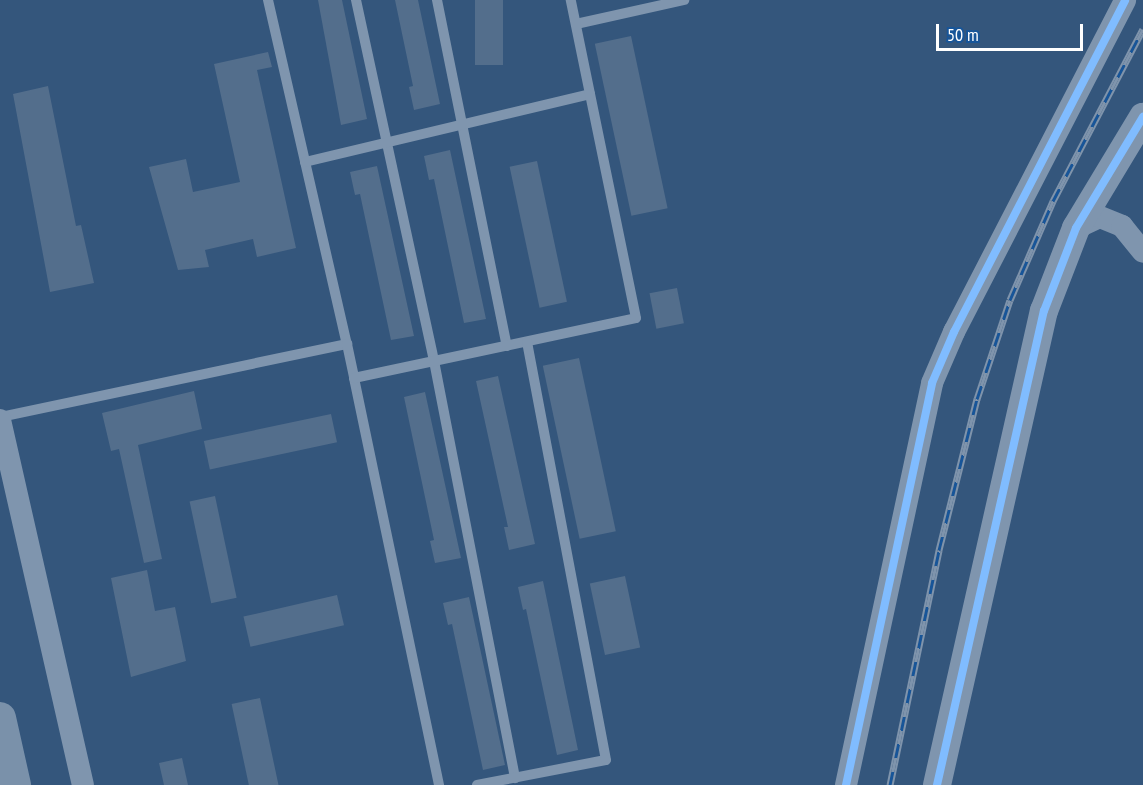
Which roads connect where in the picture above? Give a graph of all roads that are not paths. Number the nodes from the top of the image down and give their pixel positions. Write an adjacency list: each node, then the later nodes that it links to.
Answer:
1 (268, 0): 12 (lane)
2 (356, 0): 11 (lane)
3 (437, 0): 10 (lane)
4 (571, 0): 7 (lane)
5 (684, 0): 7 (lane)
6 (1125, 0): 27 (street)
7 (576, 24): 8 (lane)
8 (590, 94): 10 (lane); 15 (lane)
9 (1143, 117): 13 (street)
10 (462, 125): 11 (lane); 17 (lane)
11 (387, 143): 12 (lane); 18 (lane)
12 (305, 162): 16 (lane)
13 (1076, 228): 14 (street); 28 (street)
14 (1143, 252)
15 (527, 342): 17 (lane); 22 (lane)
16 (347, 344): 19 (lane); 20 (lane)
17 (507, 346): 18 (lane)
18 (434, 361): 19 (lane); 22 (lane)
19 (354, 378): 25 (lane)
20 (0, 418): 24 (street)
21 (0, 718): 23 (main road)
22 (515, 778): 26 (lane)
23 (15, 785)
24 (83, 785)
25 (439, 785)
26 (477, 785)
27 (846, 785)
28 (937, 785)

